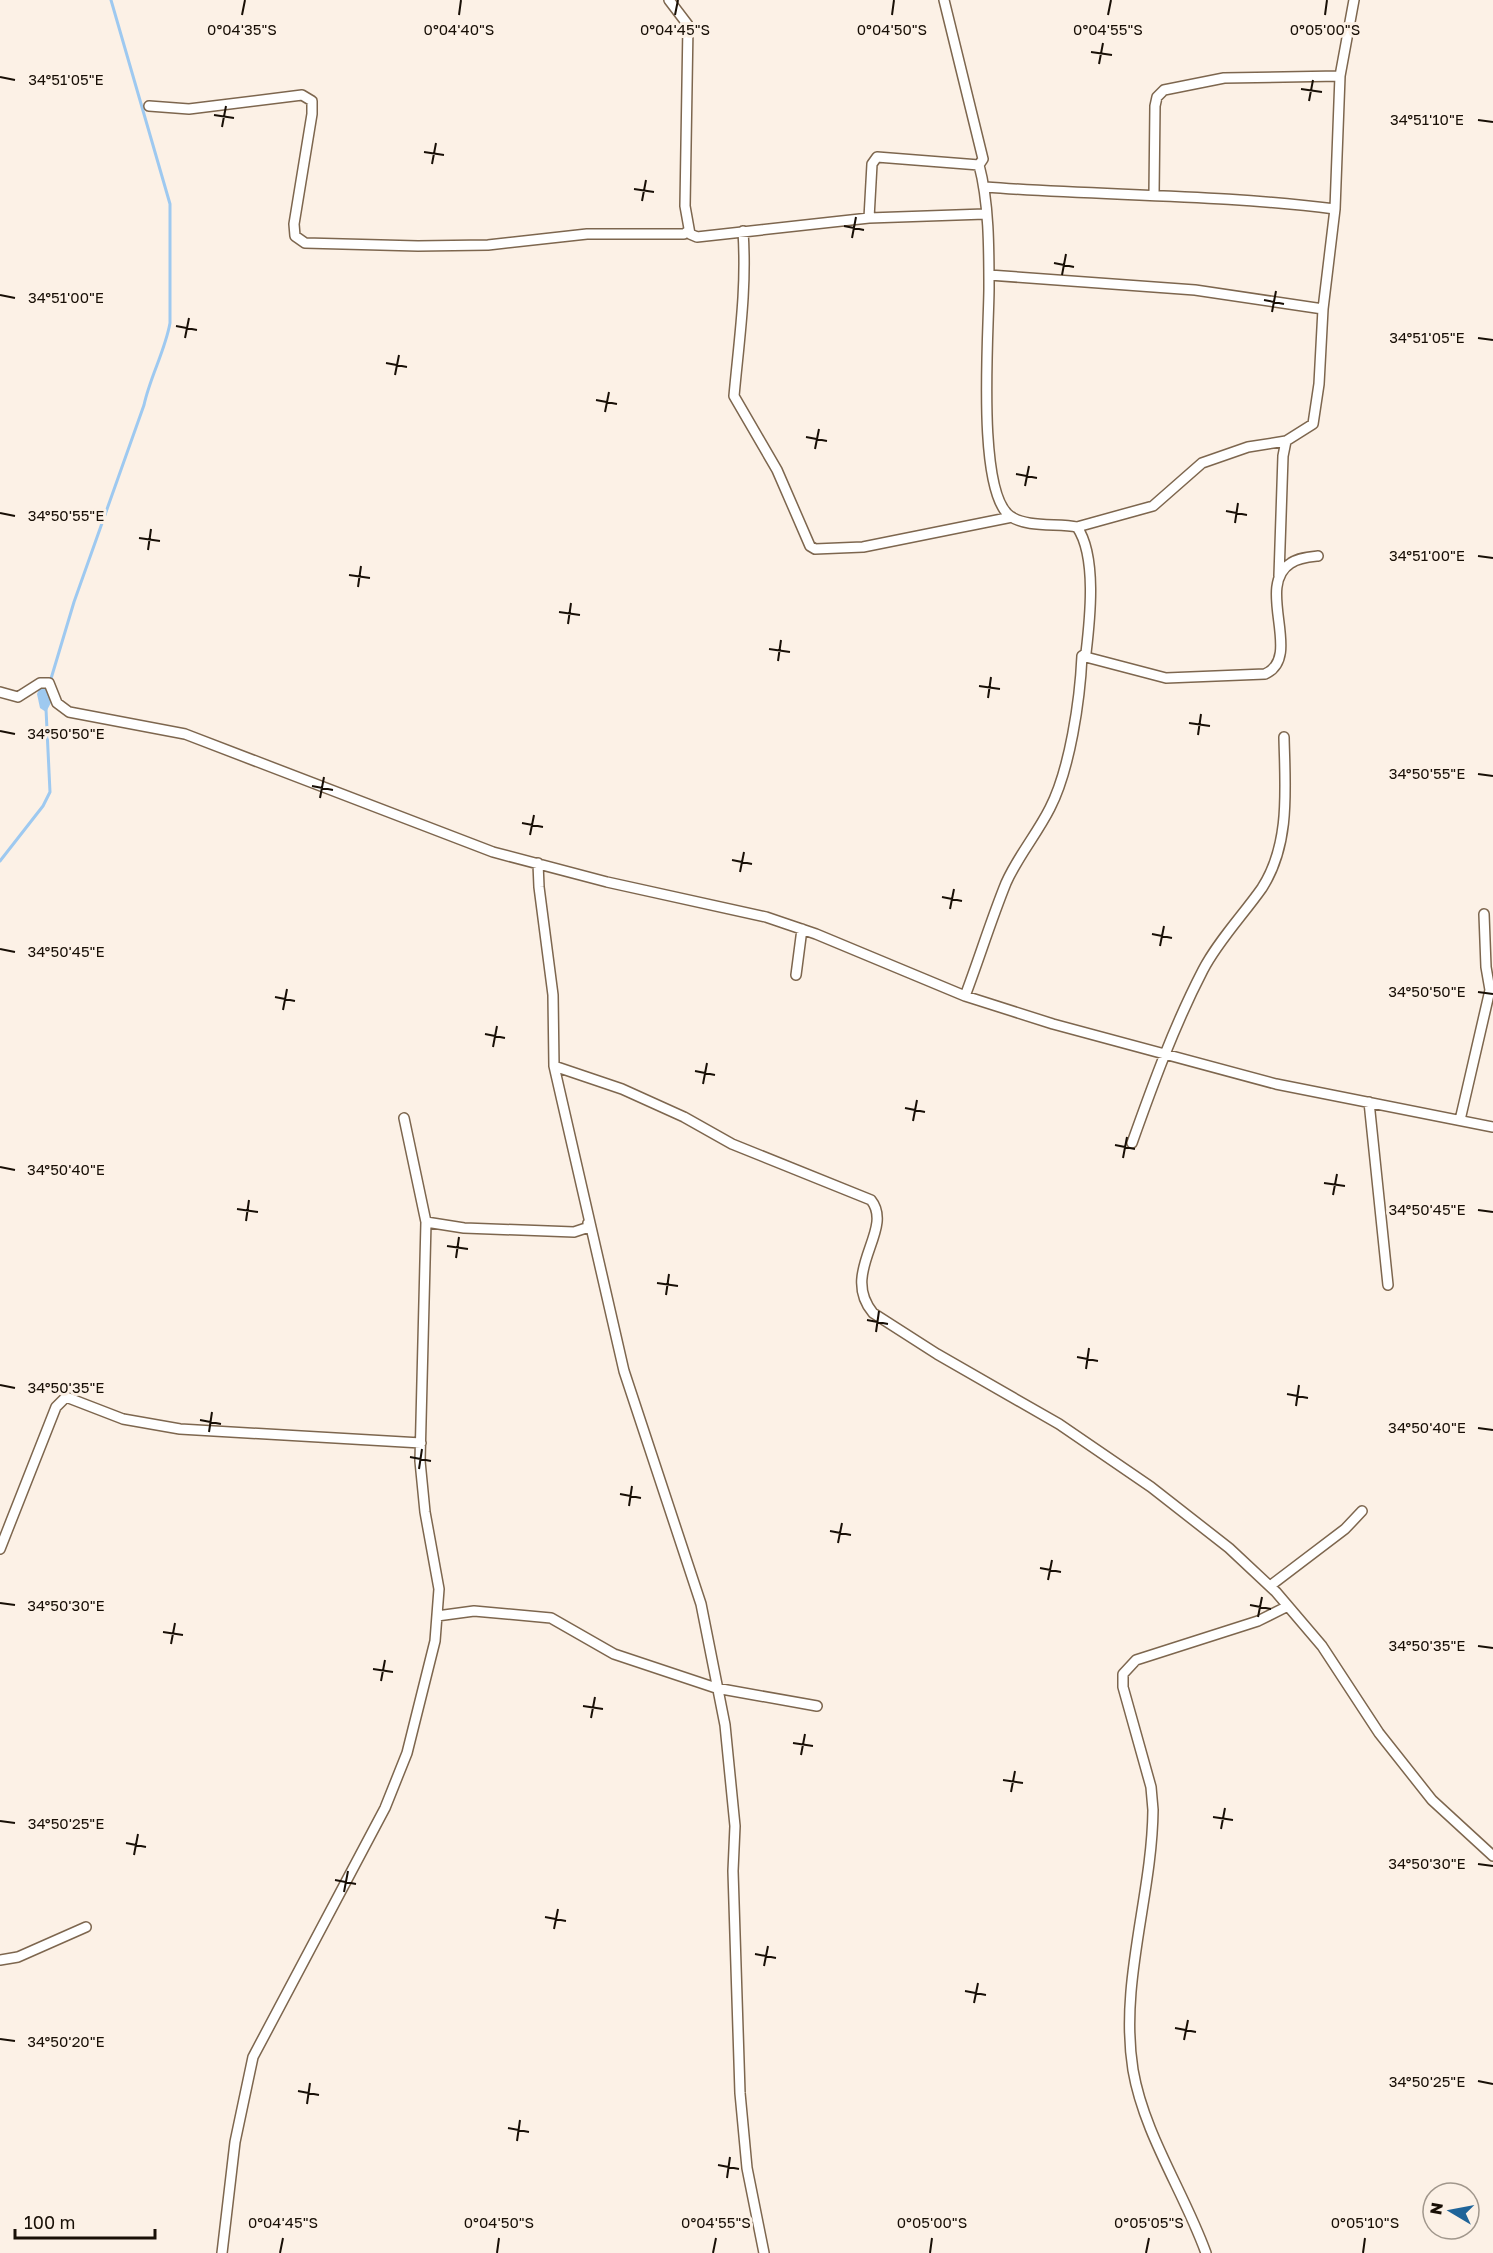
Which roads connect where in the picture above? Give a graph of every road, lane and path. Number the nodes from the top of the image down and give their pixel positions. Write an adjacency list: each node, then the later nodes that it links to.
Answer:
1 (669, 0): 12 (street)
2 (944, 0): 6 (street)
3 (1354, 0): 4 (street)
4 (1340, 76): 8 (street); 9 (street)
5 (149, 106): 12 (street)
6 (979, 165): 7 (street); 11 (street)
7 (985, 188): 8 (street); 10 (street)
8 (1154, 194): 9 (street)
9 (1335, 209): 15 (street)
10 (985, 214): 11 (street); 14 (street)
11 (868, 218): 13 (street)
12 (688, 231): 13 (street)
13 (743, 231): 17 (street)
14 (989, 275): 15 (street); 17 (street)
15 (1323, 309): 16 (street)
16 (1286, 441): 18 (street); 20 (street)
17 (1012, 518): 18 (street)
18 (1077, 527): 21 (street)
19 (1318, 556): 20 (street)
20 (1279, 576): 21 (street)
21 (1082, 656): 29 (street)
22 (0, 692): 24 (street)
23 (1284, 736): 30 (street)
24 (538, 862): 26 (street); 31 (street)
25 (1484, 914): 28 (street)
26 (802, 929): 27 (street); 29 (street)
27 (796, 975)
28 (1491, 990): 34 (street)
29 (965, 996): 30 (street)
30 (1164, 1054): 32 (street); 36 (street)
31 (554, 1066): 38 (street); 43 (street)
32 (1369, 1102): 34 (street); 39 (street)
33 (404, 1118): 37 (street)
34 (1460, 1120): 35 (street)
35 (1493, 1127)
36 (1132, 1143)
37 (426, 1222): 38 (street); 40 (street)
38 (588, 1222): 46 (street)
39 (1388, 1285)
40 (422, 1443): 42 (street); 45 (street)
41 (1362, 1511): 43 (street)
42 (0, 1549)
43 (1270, 1586): 44 (street)
44 (1288, 1606): 48 (street); 53 (street)
45 (438, 1616): 46 (street); 51 (street)
46 (716, 1688): 47 (street); 52 (street)
47 (817, 1706)
48 (1493, 1856)
49 (86, 1927): 50 (street)
50 (0, 1960)
51 (222, 2253)
52 (764, 2253)
53 (1206, 2253)

